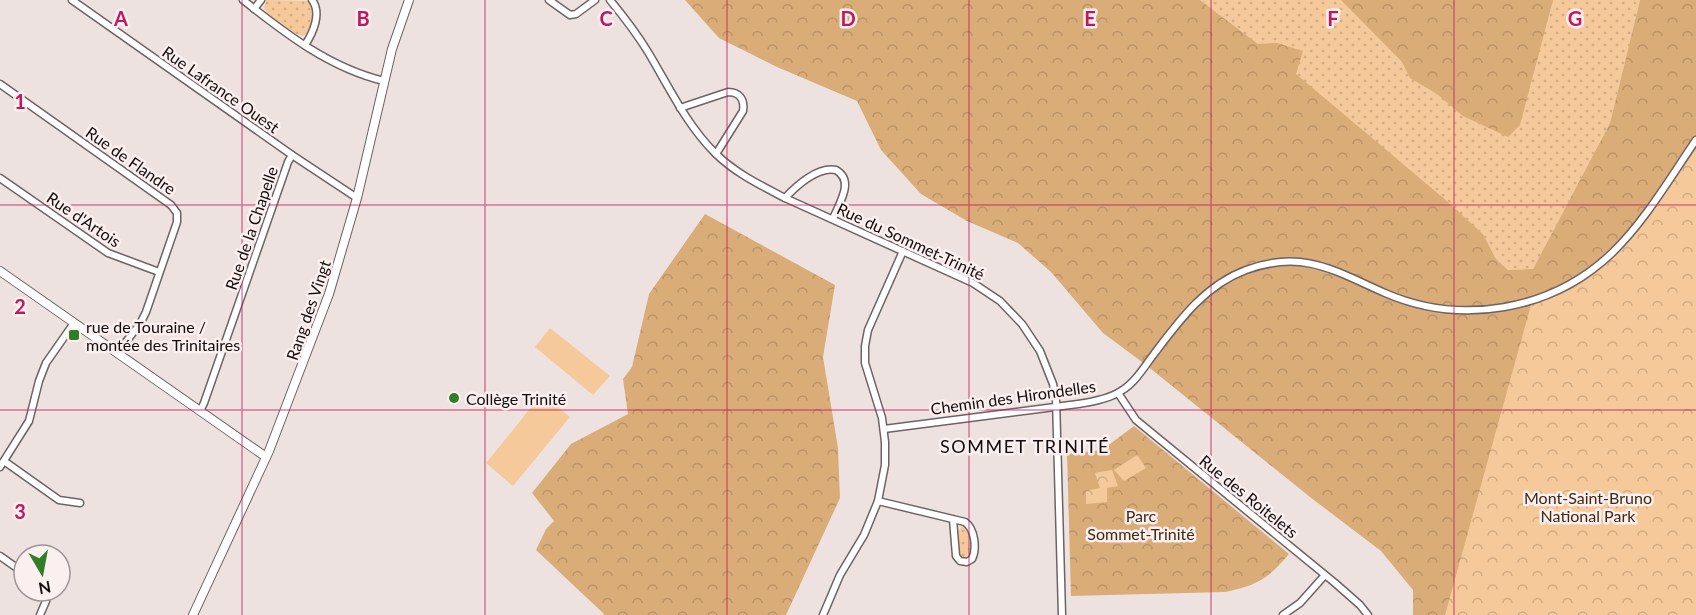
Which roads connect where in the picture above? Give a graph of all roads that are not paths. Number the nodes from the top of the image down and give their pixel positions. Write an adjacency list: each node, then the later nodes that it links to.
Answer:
1 (72, 0): 16 (street, Rue Lafrance Ouest)
2 (243, 0): 9 (street)
3 (261, 0): 9 (street)
4 (312, 0): 10 (street)
5 (409, 0): 11 (street, Rang des Vingt)
6 (549, 0): 7 (street)
7 (595, 0)
8 (610, 0): 13 (street, Rue du Sommet-Trinité)
9 (255, 9): 10 (street)
10 (305, 45): 11 (street)
11 (384, 81): 18 (street, Rang des Vingt)
12 (0, 84): 23 (street, Rue de Flandre)
13 (680, 108): 15 (street, Rue du Sommet-Trinité); 15 (street)
14 (1696, 140): 26 (street, Chemin des Hirondelles)
15 (716, 154): 19 (street, Rue du Sommet-Trinité)
16 (292, 155): 18 (street, Rue Lafrance Ouest); 28 (street, Rue de la Chapelle)
17 (0, 178): 23 (street, Rue d'Artois)
18 (357, 198): 30 (street, Rang des Vingt)
19 (785, 198): 20 (street, Rue du Sommet-Trinité); 20 (street)
20 (832, 219): 21 (street, Rue du Sommet-Trinité)
21 (903, 251): 27 (street, Rue du Sommet-Trinité); 29 (street)
22 (0, 271): 24 (street)
23 (159, 272): 25 (street, Rue de Flandre)
24 (74, 323): 25 (street); 31 (street)
25 (117, 353): 28 (street)
26 (1118, 393): 27 (street, Chemin des Hirondelles); 35 (street, Rue des Roitelets)
27 (1056, 406): 29 (street, Chemin des Hirondelles); 38 (street, Rue du Sommet-Trinité)
28 (200, 411): 30 (street)
29 (884, 429): 32 (street)
30 (266, 457): 36 (street, Rang des Vingt)
31 (2, 464): 33 (street)
32 (878, 501): 34 (street); 37 (street)
33 (80, 503)
34 (953, 519): 34 (street)
35 (1325, 575): 39 (street); 40 (street, Rue des Roitelets)
36 (193, 615)
37 (824, 615)
38 (1062, 615)
39 (1283, 615)
40 (1368, 615)

